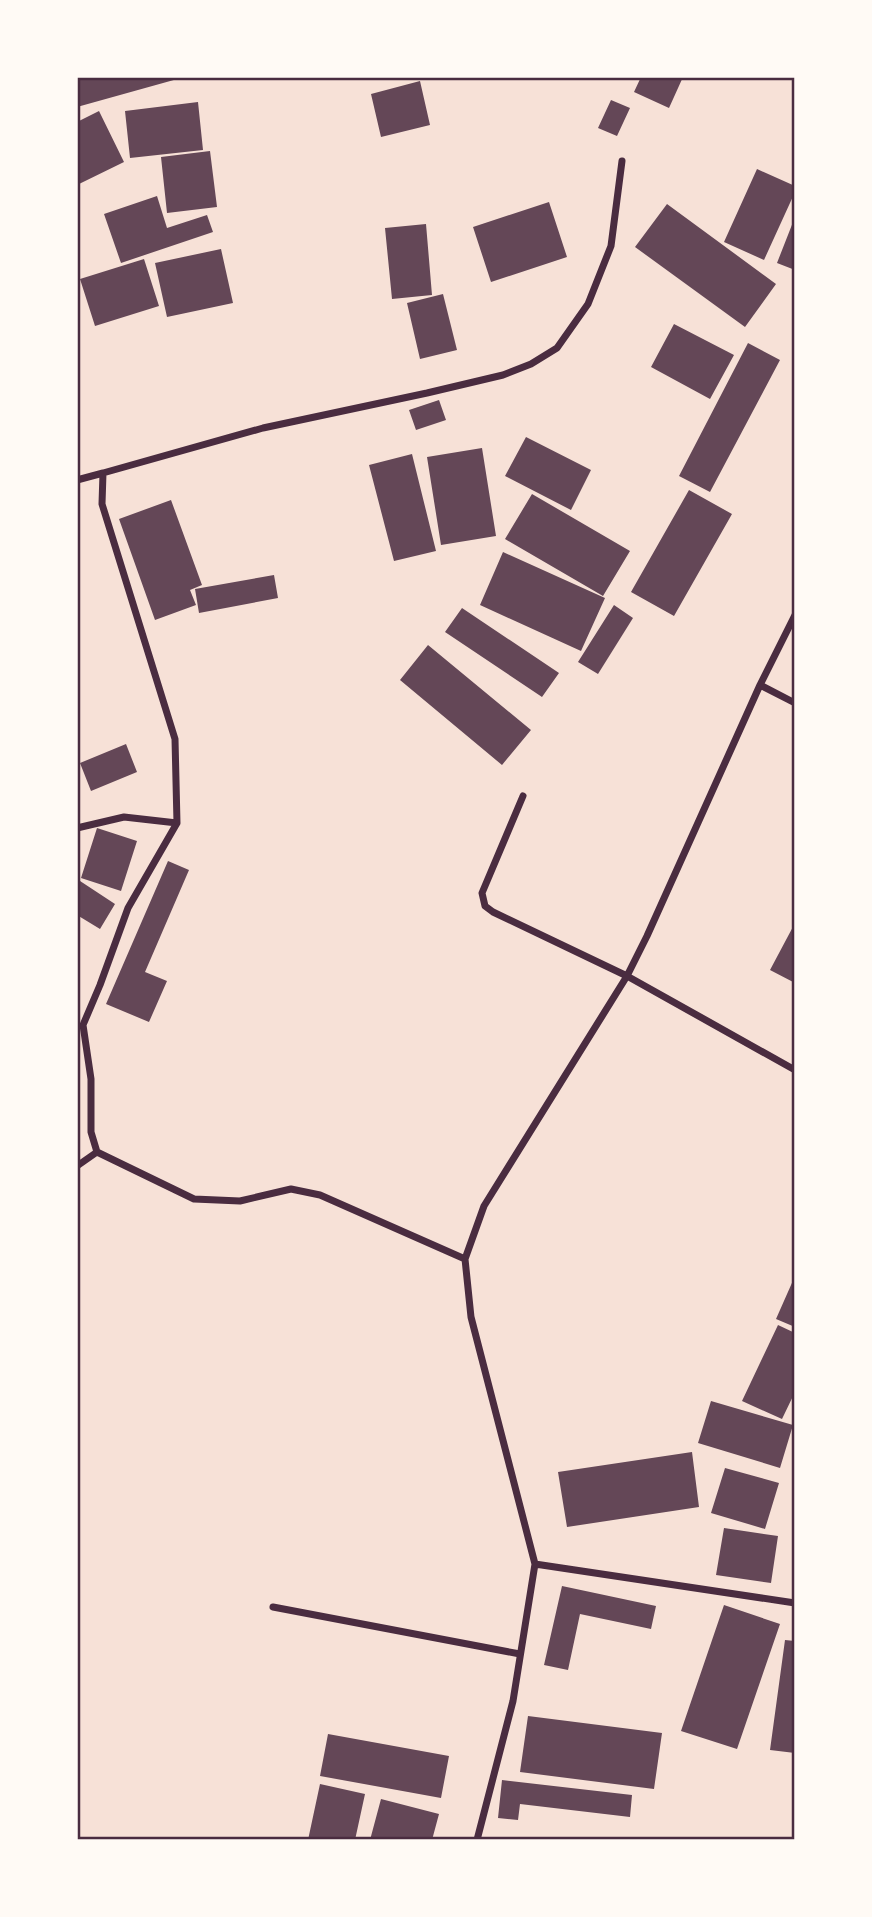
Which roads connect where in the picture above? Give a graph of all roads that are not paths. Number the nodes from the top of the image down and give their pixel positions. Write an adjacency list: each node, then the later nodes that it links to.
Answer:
1 (622, 161): 2 (street)
2 (103, 473): 3 (street); 8 (street)
3 (77, 480)
4 (795, 615): 5 (street)
5 (760, 685): 6 (street); 10 (street)
6 (795, 703)
7 (523, 796): 10 (street)
8 (177, 823): 9 (street); 12 (street)
9 (77, 828)
10 (627, 976): 11 (street); 14 (street)
11 (795, 1070)
12 (97, 1152): 13 (street); 14 (street)
13 (77, 1166)
14 (465, 1259): 15 (street)
15 (535, 1564): 16 (street); 18 (street)
16 (795, 1603)
17 (273, 1607): 18 (street)
18 (520, 1654): 19 (street)
19 (477, 1840)

